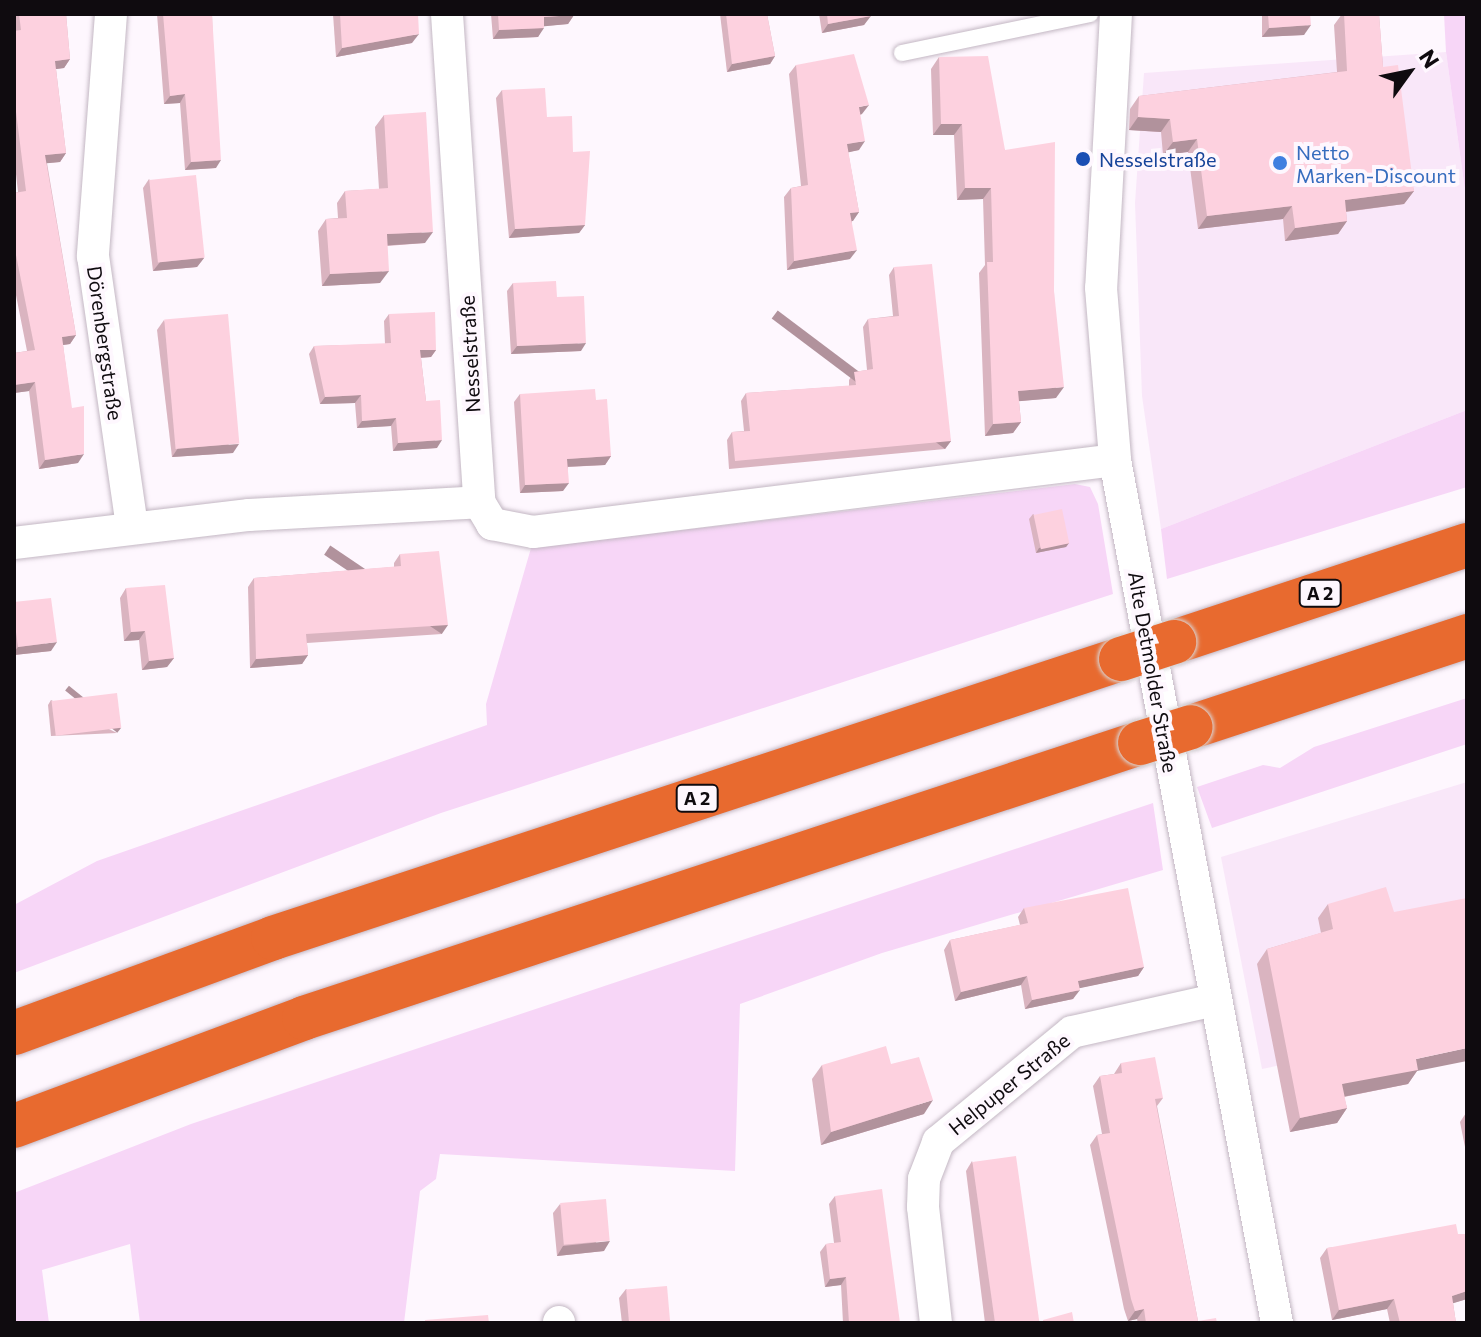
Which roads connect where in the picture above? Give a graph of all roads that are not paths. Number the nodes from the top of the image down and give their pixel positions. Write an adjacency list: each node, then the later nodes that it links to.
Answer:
1 (111, 14): 9 (street, Dörenbergstraße)
2 (447, 14): 8 (street, Nesselstraße)
3 (1090, 14): 6 (lane)
4 (1109, 14): 5 (lane, Alte Detmolder Straße)
5 (1116, 14): 7 (street, Alte Detmolder Straße)
6 (902, 53)
7 (1115, 460): 8 (street); 13 (street, Alte Detmolder Straße)
8 (479, 502): 9 (street)
9 (132, 527): 10 (street)
10 (14, 543)
11 (1467, 545): 14 (highway, A 2, bridge)
12 (1467, 636): 15 (highway, bridge)
13 (1215, 1000): 16 (street, Helpuper Straße); 17 (street, Alte Detmolder Straße)
14 (14, 1033)
15 (14, 1126)
16 (936, 1323)
17 (1277, 1323)

